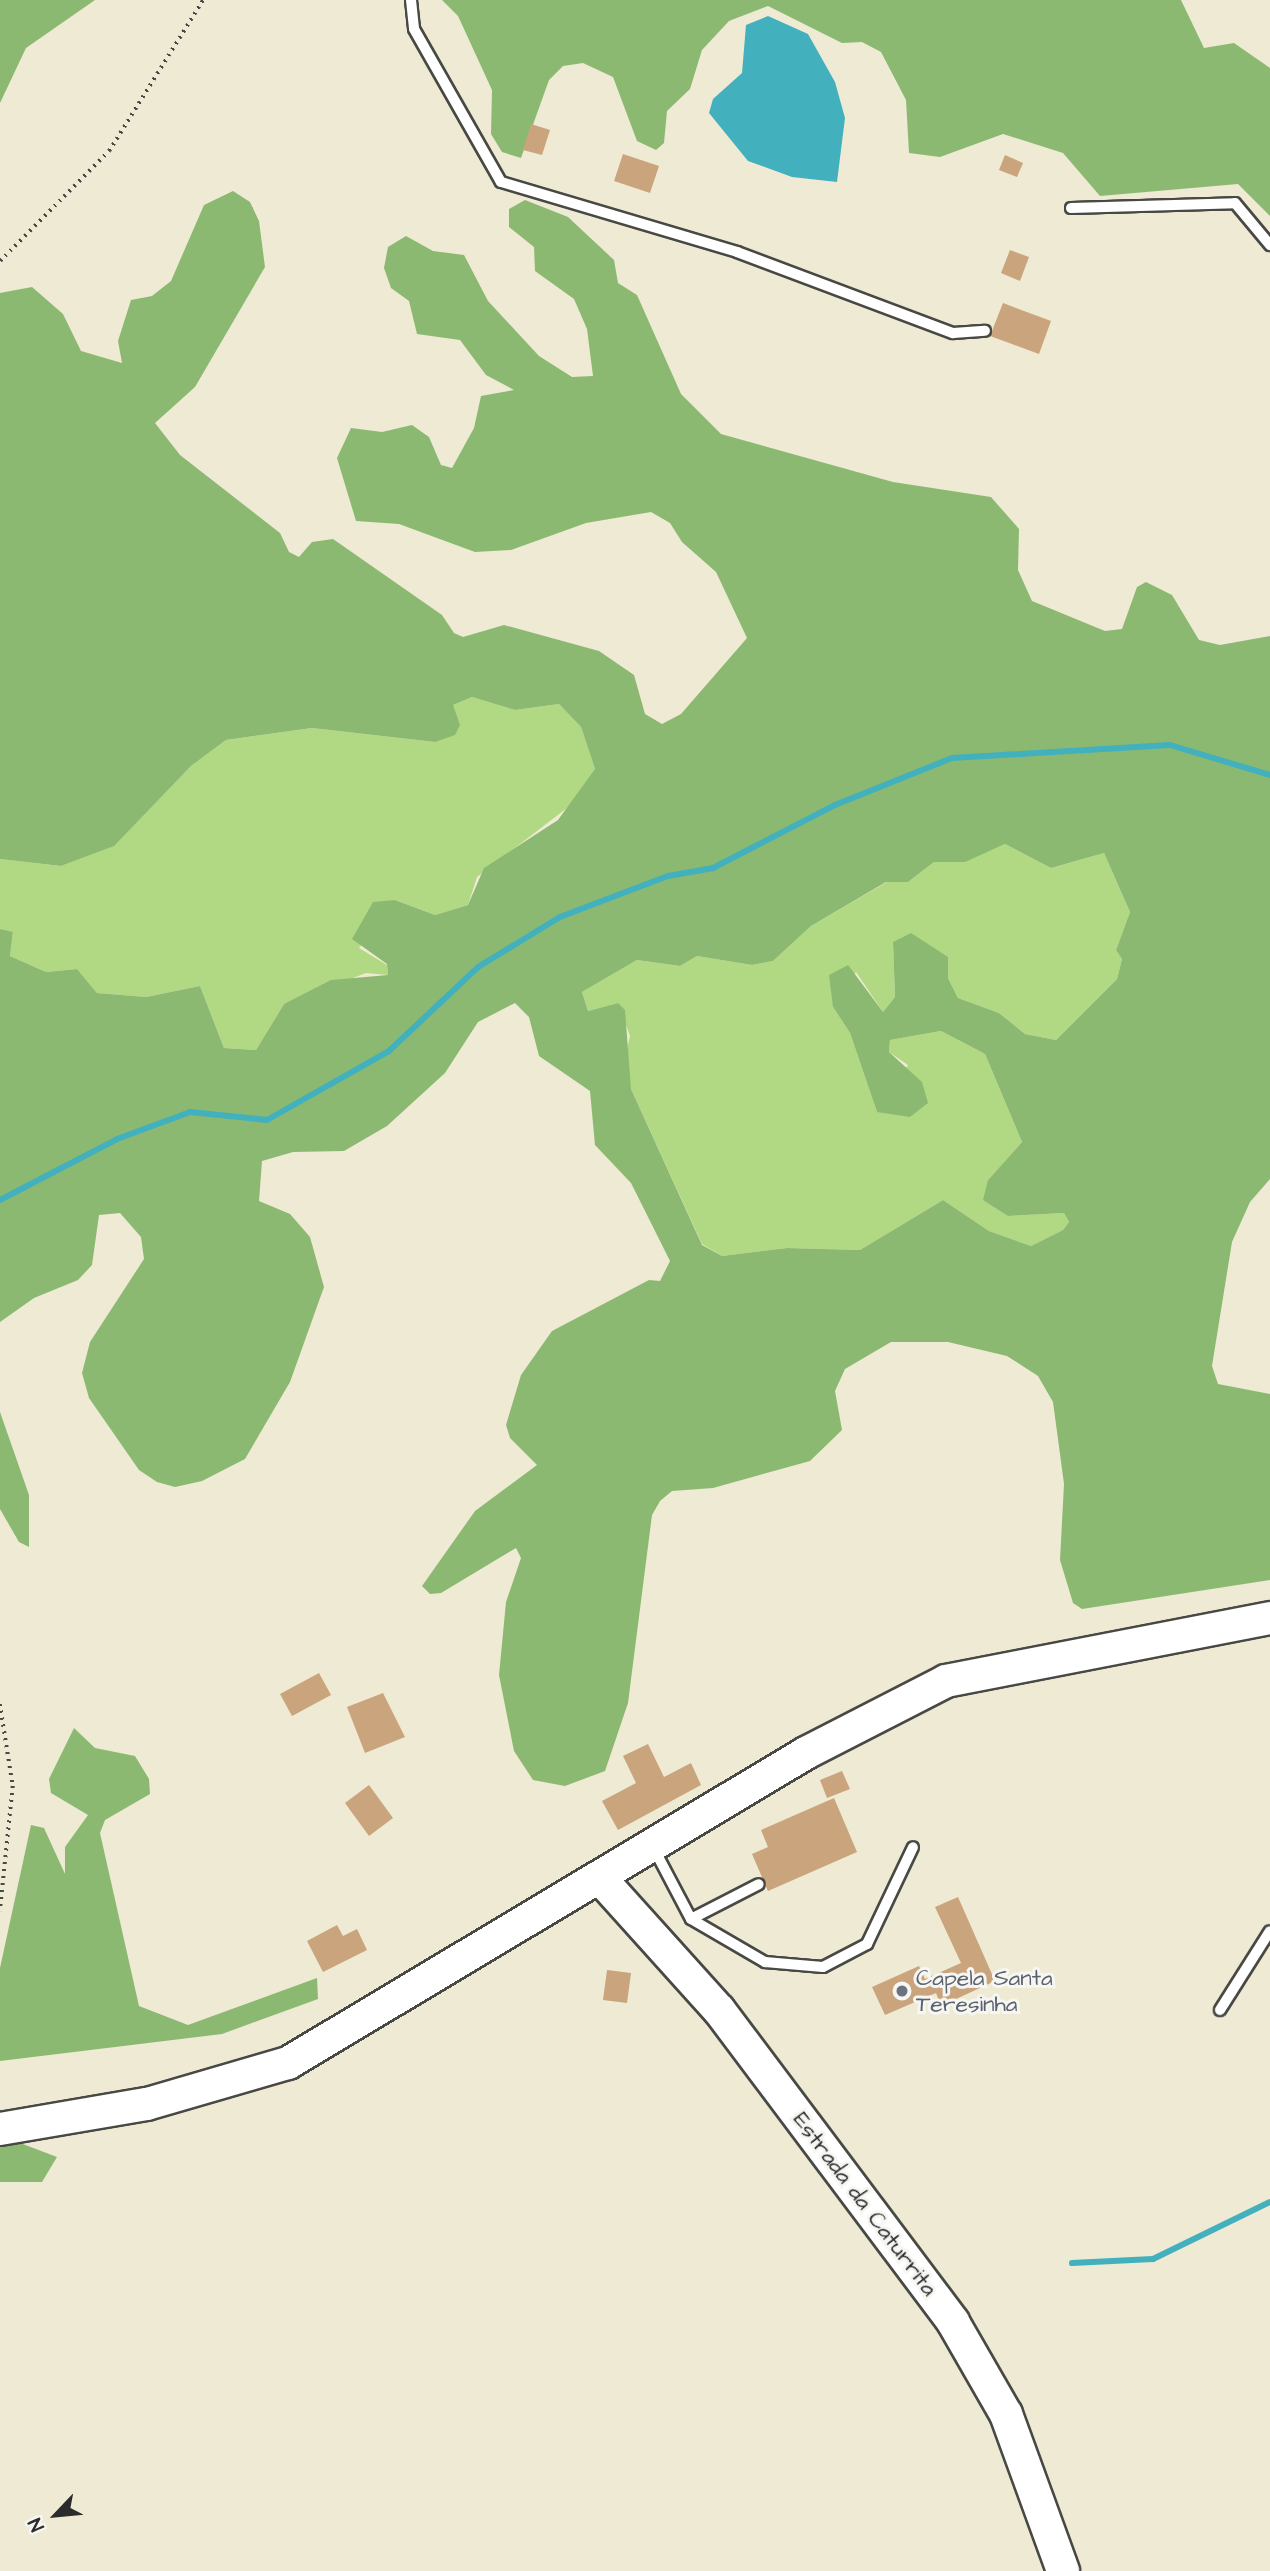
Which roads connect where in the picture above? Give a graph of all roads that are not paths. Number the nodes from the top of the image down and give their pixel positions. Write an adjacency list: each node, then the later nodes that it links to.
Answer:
1 (411, 0): 4 (lane)
2 (1071, 208): 3 (lane)
3 (1270, 245)
4 (985, 331)
5 (1270, 1618): 6 (main road)
6 (651, 1843): 8 (main road); 10 (lane)
7 (913, 1847): 10 (lane)
8 (600, 1878): 13 (main road); 14 (main road, Estrada da Caturrita)
9 (759, 1884): 10 (lane)
10 (691, 1919)
11 (1270, 1931): 12 (lane)
12 (1220, 2010)
13 (0, 2129)
14 (1063, 2571)

